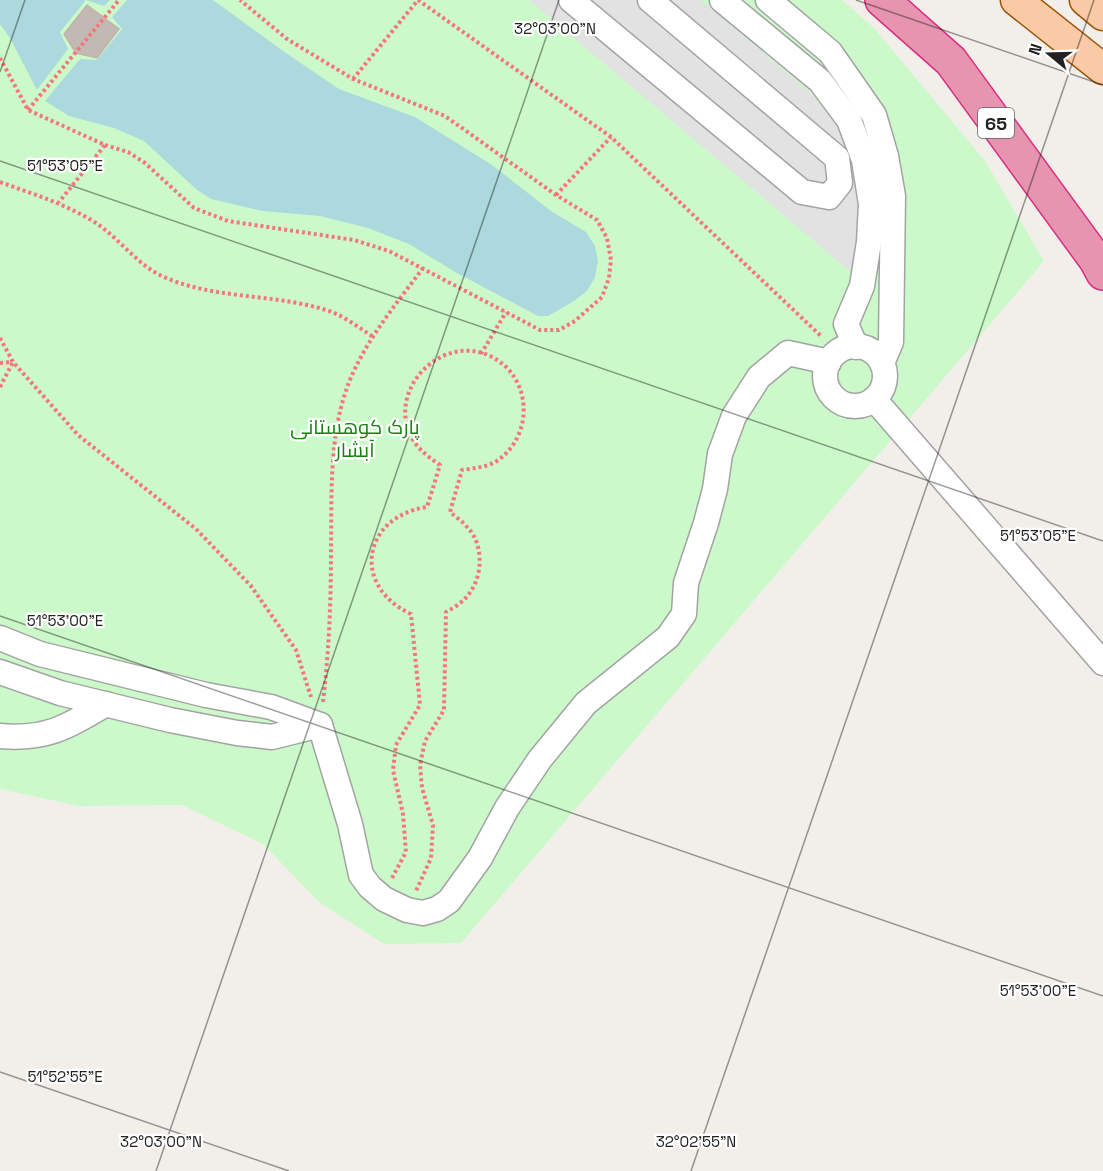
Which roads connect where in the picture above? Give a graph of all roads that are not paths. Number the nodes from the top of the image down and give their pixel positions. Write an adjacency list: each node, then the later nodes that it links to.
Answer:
1 (571, 0): 2 (lane)
2 (650, 0)
3 (722, 0): 11 (lane)
4 (768, 0): 12 (lane)
5 (882, 0): 10 (highway, 65)
6 (1016, 0): 9 (main road)
7 (1085, 0): 8 (main road)
8 (1103, 15)
9 (1103, 69)
10 (1099, 267)
11 (841, 354): 12 (lane); 13 (lane); 20 (lane)
12 (882, 363): 13 (lane)
13 (874, 399): 16 (lane)
14 (0, 638): 15 (lane)
15 (40, 654): 18 (lane); 20 (lane)
16 (1103, 663)
17 (0, 672): 18 (lane)
18 (31, 683): 19 (lane)
19 (106, 704): 20 (lane); 21 (lane)
20 (320, 725)
21 (0, 736)

